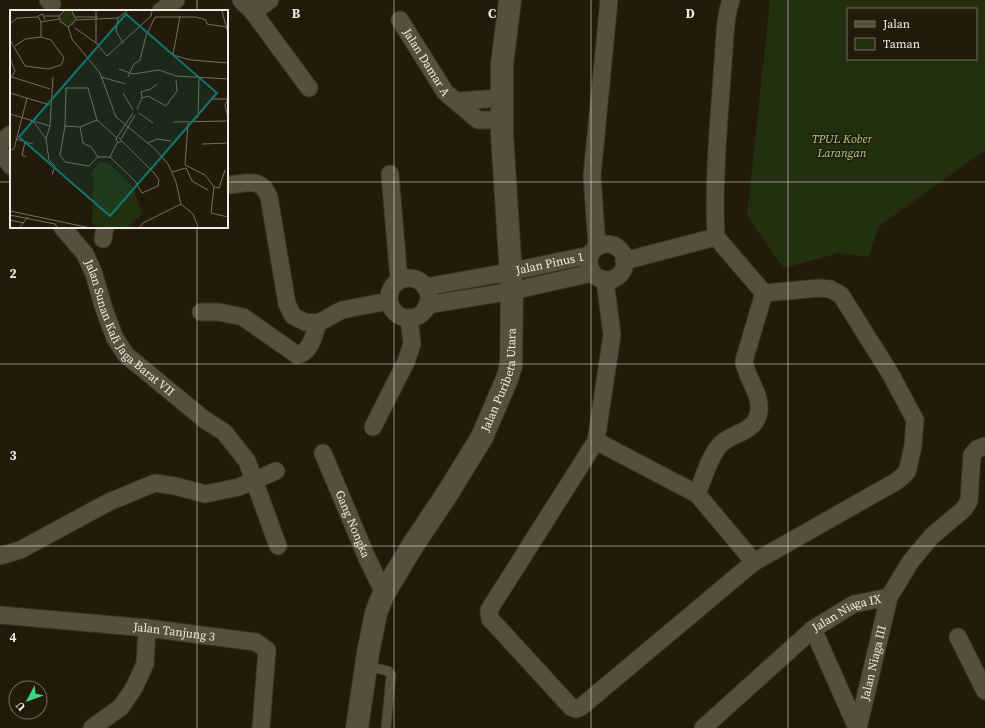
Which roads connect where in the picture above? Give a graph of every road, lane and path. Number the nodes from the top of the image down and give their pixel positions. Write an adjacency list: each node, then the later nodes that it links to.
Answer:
1 (176, 0): 7 (street)
2 (270, 0): 6 (street)
3 (510, 0): 10 (street, Jalan Puribeta Utara)
4 (609, 0): 21 (street)
5 (732, 0): 20 (street)
6 (247, 6): 9 (street)
7 (162, 10)
8 (400, 20): 11 (street, Jalan Damar A)
9 (309, 88)
10 (502, 98): 11 (street, Jalan Damar A); 12 (street, Jalan Puribeta Utara)
11 (457, 101): 12 (street, Jalan Damar A)
12 (502, 120): 25 (street, Jalan Puribeta Utara)
13 (10, 135): 14 (street)
14 (0, 143)
15 (0, 151): 16 (street)
16 (10, 165)
17 (390, 174): 24 (street)
18 (228, 186): 32 (street)
19 (63, 228): 38 (street, Jalan Sunan Kali Jaga Barat VII)
20 (716, 237): 22 (street); 27 (street)
21 (594, 251): 22 (street); 23 (street); 25 (street, Jalan Pinus 1)
22 (624, 261): 23 (street)
23 (599, 277): 25 (street, Jalan Pinus 1); 34 (street)
24 (399, 280): 26 (street); 28 (street)
25 (511, 282): 26 (street); 29 (street); 43 (street, Jalan Puribeta Utara)
26 (426, 286): 29 (street)
27 (764, 293): 39 (street); 42 (street)
28 (389, 301): 31 (street); 32 (street)
29 (427, 305): 31 (street)
30 (201, 312): 32 (street)
31 (409, 318): 33 (street)
32 (318, 323)
33 (373, 427)
34 (596, 441): 39 (street); 42 (street)
35 (985, 446): 44 (street, Jalan Niaga IX)
36 (323, 453): 43 (street, Gang Nongka)
37 (276, 471): 38 (street)
38 (255, 481): 40 (street, Jalan Sunan Kali Jaga Barat VII); 41 (street)
39 (697, 494): 42 (street)
40 (278, 546)
41 (0, 556)
42 (754, 562)
43 (384, 593): 49 (street, Jalan Puribeta Utara)
44 (889, 597): 47 (street, Jalan Niaga IX); 57 (street, Jalan Niaga III)
45 (0, 615): 46 (street, Jalan Tanjung 3)
46 (147, 628): 52 (street); 53 (street, Jalan Tanjung 3)
47 (813, 629): 51 (street, Jalan Niaga IX); 57 (street, Jalan Niaga III)
48 (958, 638): 50 (street)
49 (366, 666): 54 (street, Jalan Puribeta Utara); 55 (lane)
50 (984, 686)
51 (719, 723): 56 (street, Jalan Niaga IX)
52 (92, 728)
53 (261, 728)
54 (357, 728)
55 (386, 728)
56 (703, 728)
57 (858, 728)

